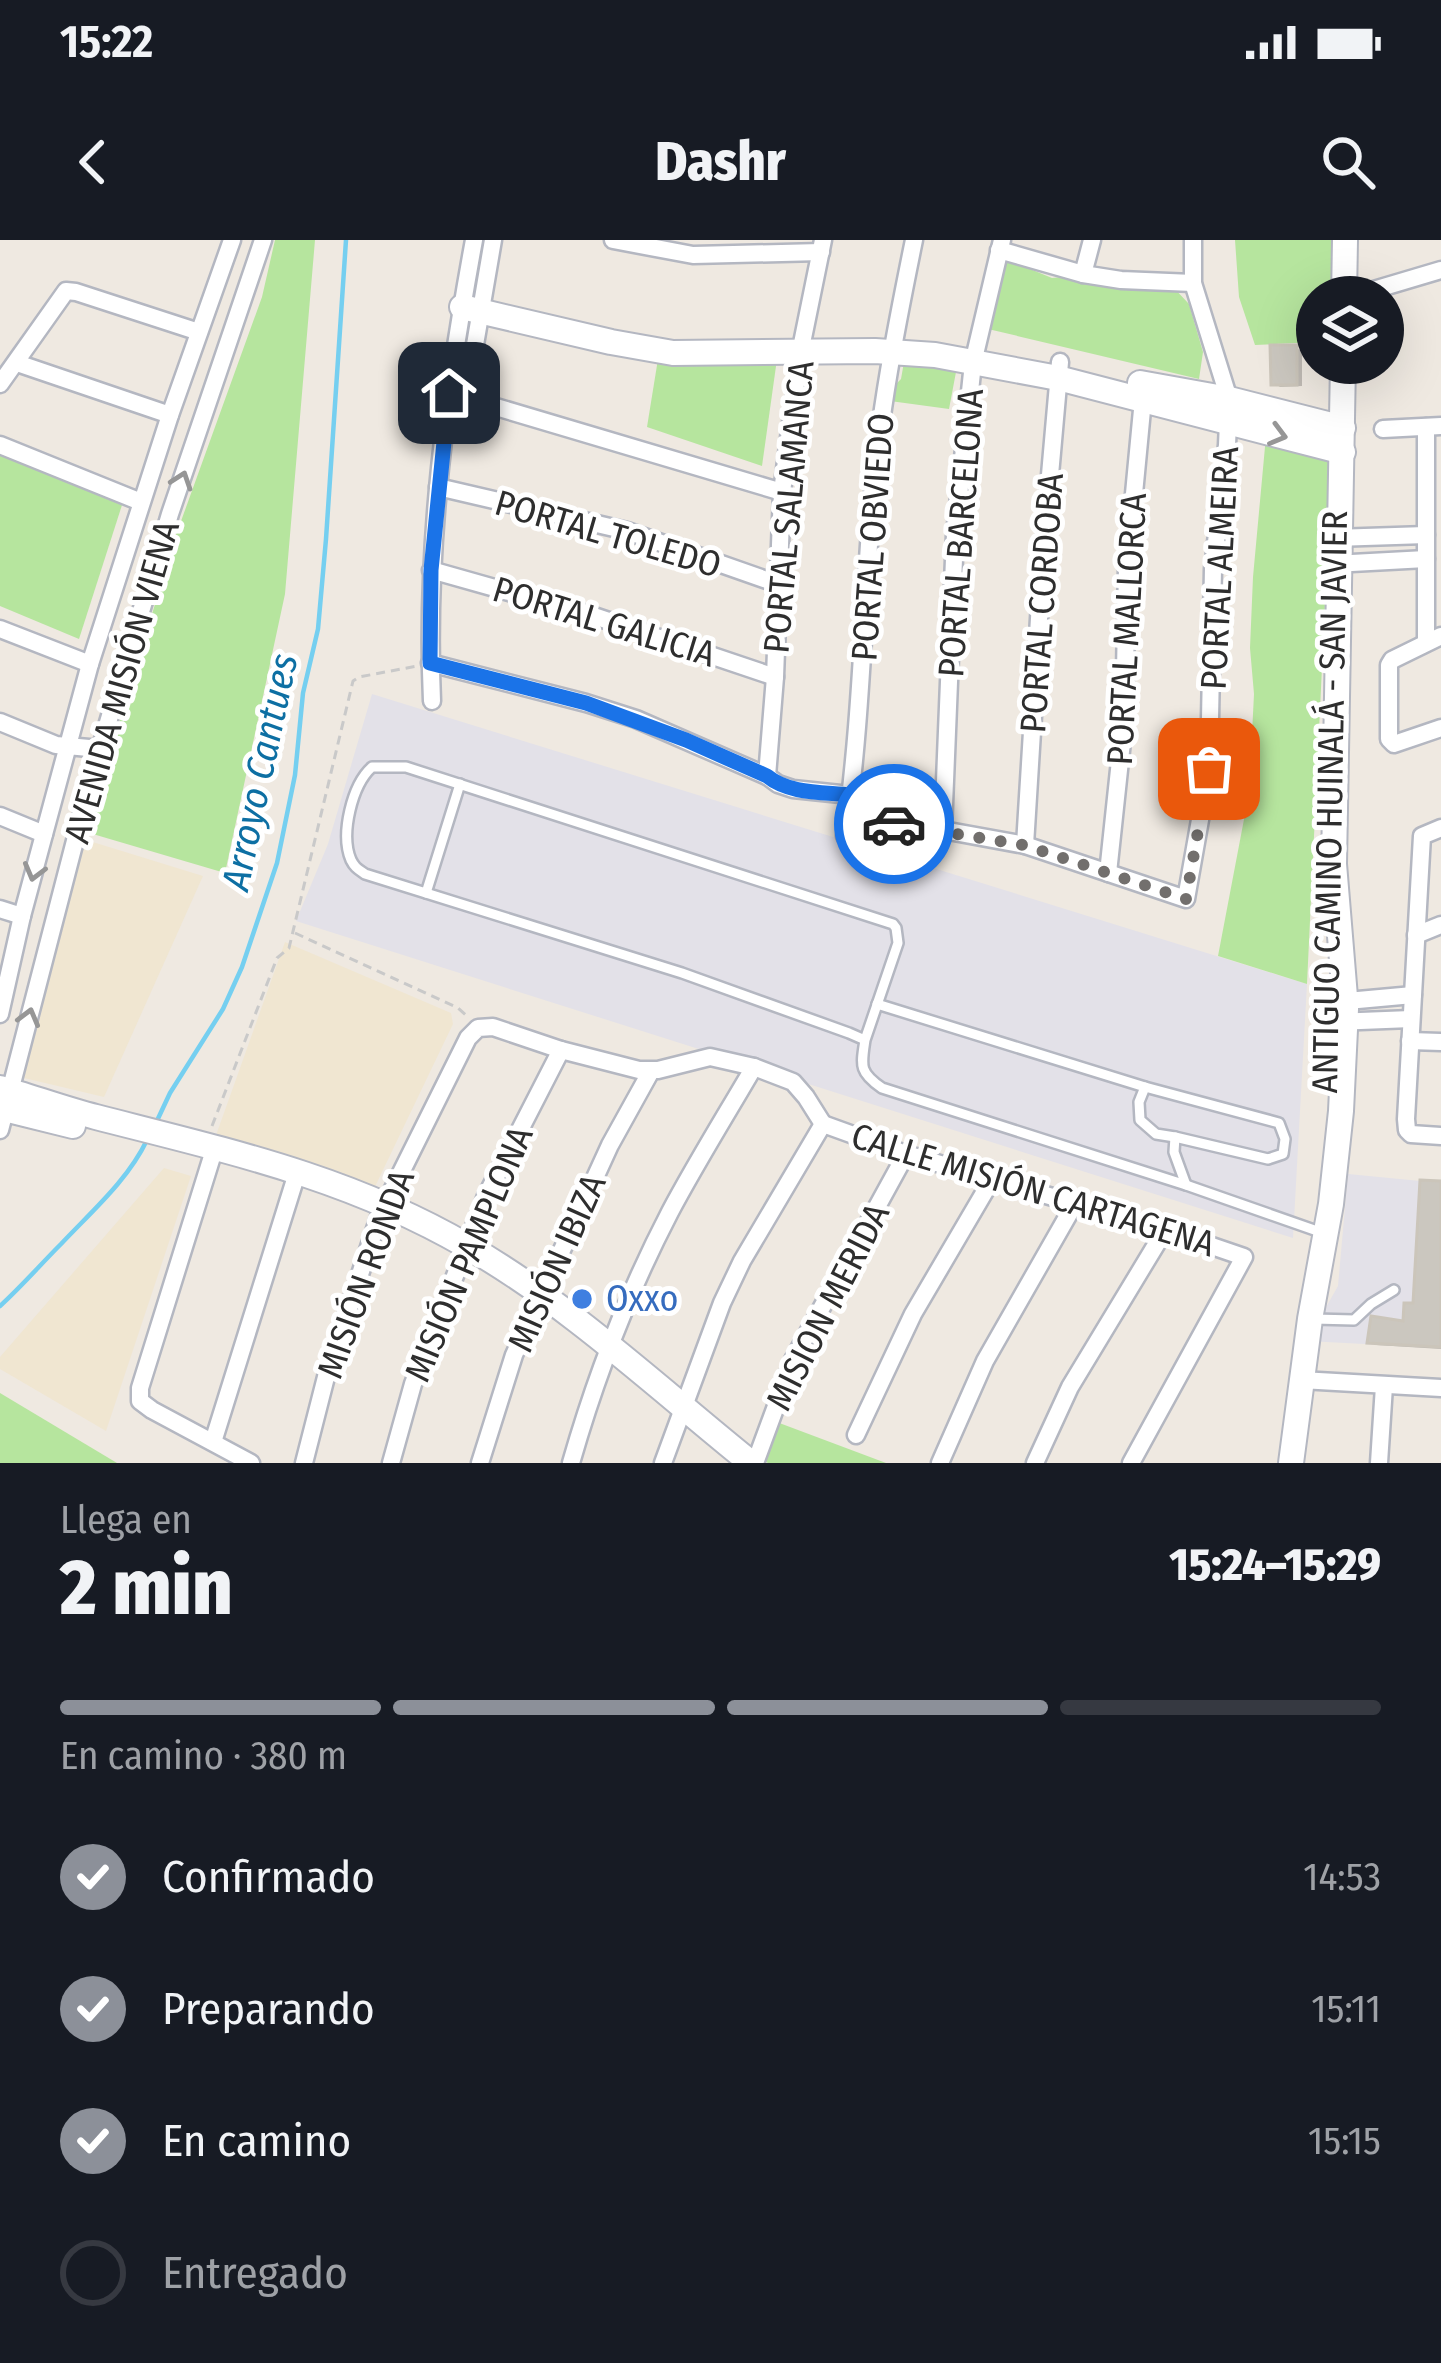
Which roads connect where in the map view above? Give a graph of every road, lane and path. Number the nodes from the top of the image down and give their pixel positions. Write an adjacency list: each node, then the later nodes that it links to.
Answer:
1 (232, 240): 18 (street, AVENIDA MISIÓN VIENA)
2 (263, 240): 53 (street, AVENIDA MISIÓN VIENA, one-way to 2)
3 (474, 240): 17 (street)
4 (493, 240): 17 (street)
5 (613, 240): 11 (street)
6 (914, 240): 19 (street, PORTAL OBVIEDO)
7 (1092, 240): 13 (street)
8 (1193, 240): 16 (street, PORTAL ALMEIRA)
9 (1345, 240): 14 (street)
10 (1000, 245): 13 (street); 21 (street, PORTAL BARCELONA)
11 (822, 246): 20 (street, PORTAL SALAMANCA)
12 (1441, 270): 15 (street)
13 (1083, 274): 16 (street)
14 (1346, 276)
15 (1404, 281)
16 (1193, 283): 28 (street, PORTAL ALMEIRA)
17 (472, 303): 20 (street); 27 (street)
18 (199, 332): 22 (street); 29 (street, AVENIDA MISIÓN VIENA)
19 (894, 344): 20 (street); 21 (street); 56 (street, PORTAL OBVIEDO)
20 (801, 346): 35 (street, PORTAL SALAMANCA)
21 (975, 355): 23 (street); 59 (street, PORTAL BARCELONA)
22 (17, 363): 24 (street); 29 (street)
23 (1059, 370): 26 (street); 61 (street, PORTAL CORDOBA)
24 (0, 384)
25 (1342, 384): 32 (street)
26 (1144, 392): 28 (street); 62 (street, PORTAL MALLORCA)
27 (458, 395): 34 (street); 35 (street)
28 (1229, 410): 32 (street); 62 (street, PORTAL ALMEIRA)
29 (170, 415): 36 (street, AVENIDA MISIÓN VIENA)
30 (1434, 427): 31 (street); 37 (street)
31 (1383, 429)
32 (1338, 439): 39 (street)
33 (0, 445): 36 (street)
34 (438, 488): 42 (street); 43 (street, PORTAL TOLEDO)
35 (782, 492): 43 (street, PORTAL SALAMANCA)
36 (141, 502): 47 (street, AVENIDA MISIÓN VIENA)
37 (1434, 510): 38 (street)
38 (1426, 535): 39 (street); 40 (street)
39 (1337, 537): 41 (street)
40 (1426, 559): 41 (street); 45 (street)
41 (1337, 564): 72 (street)
42 (431, 570): 46 (street); 48 (street, PORTAL GALICIA)
43 (778, 584): 48 (street, PORTAL SALAMANCA)
44 (0, 629): 47 (street)
45 (1434, 639): 51 (street)
46 (430, 663): 49 (street); 54 (street); 67 (path)
47 (90, 664): 52 (street, AVENIDA MISIÓN VIENA)
48 (775, 677): 54 (street, PORTAL SALAMANCA)
49 (432, 701)
50 (0, 722): 52 (street)
51 (1441, 728)
52 (67, 748): 53 (street); 60 (street, AVENIDA MISIÓN VIENA)
53 (100, 749): 82 (street, AVENIDA MISIÓN VIENA, one-way to 53)
54 (767, 776): 56 (street)
55 (460, 784): 63 (lane); 63 (lane); 71 (lane)
56 (850, 795): 59 (street, PORTAL OBVIEDO)
57 (0, 816): 60 (street)
58 (1441, 828): 68 (street)
59 (943, 830): 61 (street)
60 (44, 834): 65 (street, AVENIDA MISIÓN VIENA, one-way to 65)
61 (1024, 845): 62 (street)
62 (1108, 873)
63 (426, 893): 75 (lane)
64 (0, 909): 65 (street)
65 (22, 916): 70 (street, AVENIDA MISIÓN VIENA)
66 (1441, 926): 68 (street)
67 (293, 932): 74 (path); 86 (path)
68 (1416, 935): 69 (street)
69 (1413, 995): 72 (street); 73 (street)
70 (1, 1003)
71 (877, 1004): 75 (lane); 81 (lane)
72 (1349, 1011): 73 (street); 94 (street)
73 (1411, 1019): 76 (street)
74 (478, 1028): 78 (street); 92 (street, MISIÓN RONDA)
75 (865, 1040): 90 (lane)
76 (1410, 1041): 77 (street); 84 (street)
77 (1441, 1042)
78 (561, 1050): 80 (street); 95 (street, MISIÓN PAMPLONA)
79 (754, 1067): 80 (street); 83 (street); 99 (street)
80 (651, 1071): 97 (street, MISIÓN IBIZA)
81 (1144, 1087): 85 (lane); 85 (lane)
82 (3, 1105): 86 (street)
83 (823, 1124): 87 (street, CALLE MISIÓN CARTAGENA); 103 (street)
84 (1441, 1136)
85 (1175, 1137): 90 (lane)
86 (214, 1153): 88 (street); 105 (street)
87 (906, 1154): 89 (street, CALLE MISIÓN CARTAGENA); 113 (street, MISION MERIDA)
88 (296, 1176): 92 (street); 105 (street)
89 (991, 1181): 91 (street, CALLE MISIÓN CARTAGENA); 104 (street)
90 (1186, 1185): 94 (lane)
91 (1074, 1205): 93 (street, CALLE MISIÓN CARTAGENA); 114 (street)
92 (382, 1210): 95 (street); 107 (street, MISIÓN RONDA)
93 (1165, 1230): 115 (street); 116 (street, CALLE MISIÓN CARTAGENA)
94 (1320, 1232): 98 (street); 117 (street)
95 (465, 1251): 97 (street); 108 (street, MISIÓN PAMPLONA)
96 (1394, 1290): 98 (lane)
97 (539, 1299): 99 (street); 109 (street, MISIÓN IBIZA)
98 (1310, 1319): 100 (street)
99 (609, 1355): 103 (street); 110 (street)
100 (1301, 1380): 101 (street); 117 (street)
101 (1384, 1386): 102 (street); 118 (street)
102 (1441, 1388)
103 (682, 1414): 111 (street); 112 (street); 113 (street)
104 (856, 1435)
105 (213, 1442): 106 (street)
106 (251, 1463)
107 (304, 1463)
108 (391, 1463)
109 (480, 1463)
110 (571, 1463)
111 (663, 1463)
112 (732, 1463)
113 (753, 1463)
114 (940, 1463)
115 (1036, 1463)
116 (1131, 1463)
117 (1287, 1463)
118 (1378, 1463)

